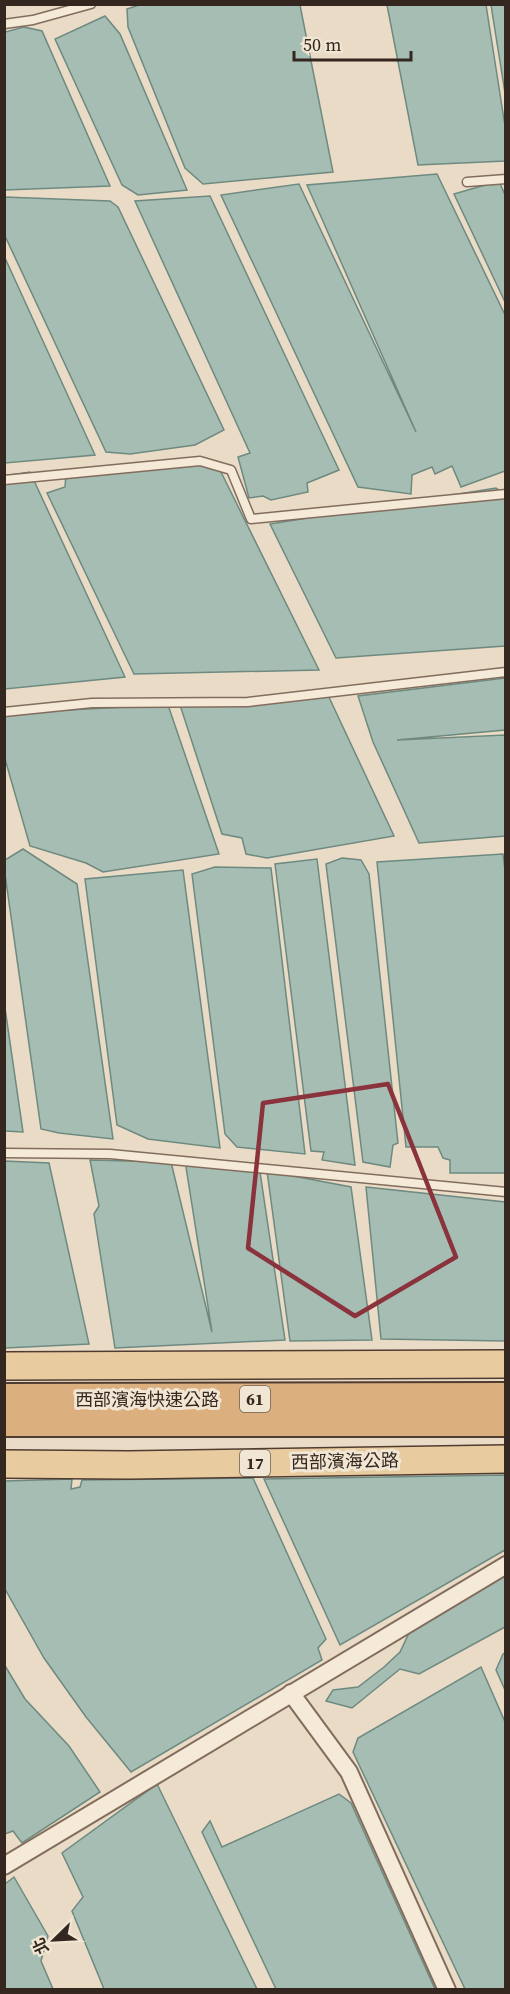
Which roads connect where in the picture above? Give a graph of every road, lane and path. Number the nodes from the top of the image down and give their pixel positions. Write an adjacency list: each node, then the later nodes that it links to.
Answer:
1 (91, 4): 2 (lane)
2 (4, 24)
3 (506, 179): 4 (lane)
4 (467, 182)
5 (4, 480): 6 (lane)
6 (506, 494)
7 (506, 672): 8 (lane)
8 (4, 712)
9 (4, 1153): 10 (lane)
10 (506, 1192)
11 (506, 1364): 12 (main road)
12 (4, 1366)
13 (506, 1397): 14 (highway, 西部濱海快速公路 / 61)
14 (4, 1398)
15 (4, 1422): 16 (highway, 西部濱海快速公路 / 61)
16 (506, 1422)
17 (506, 1459): 18 (main road, 西部濱海公路 / 17)
18 (4, 1464)
19 (506, 1565): 20 (street)
20 (291, 1693): 21 (street); 22 (street)
21 (4, 1866)
22 (447, 1989)

